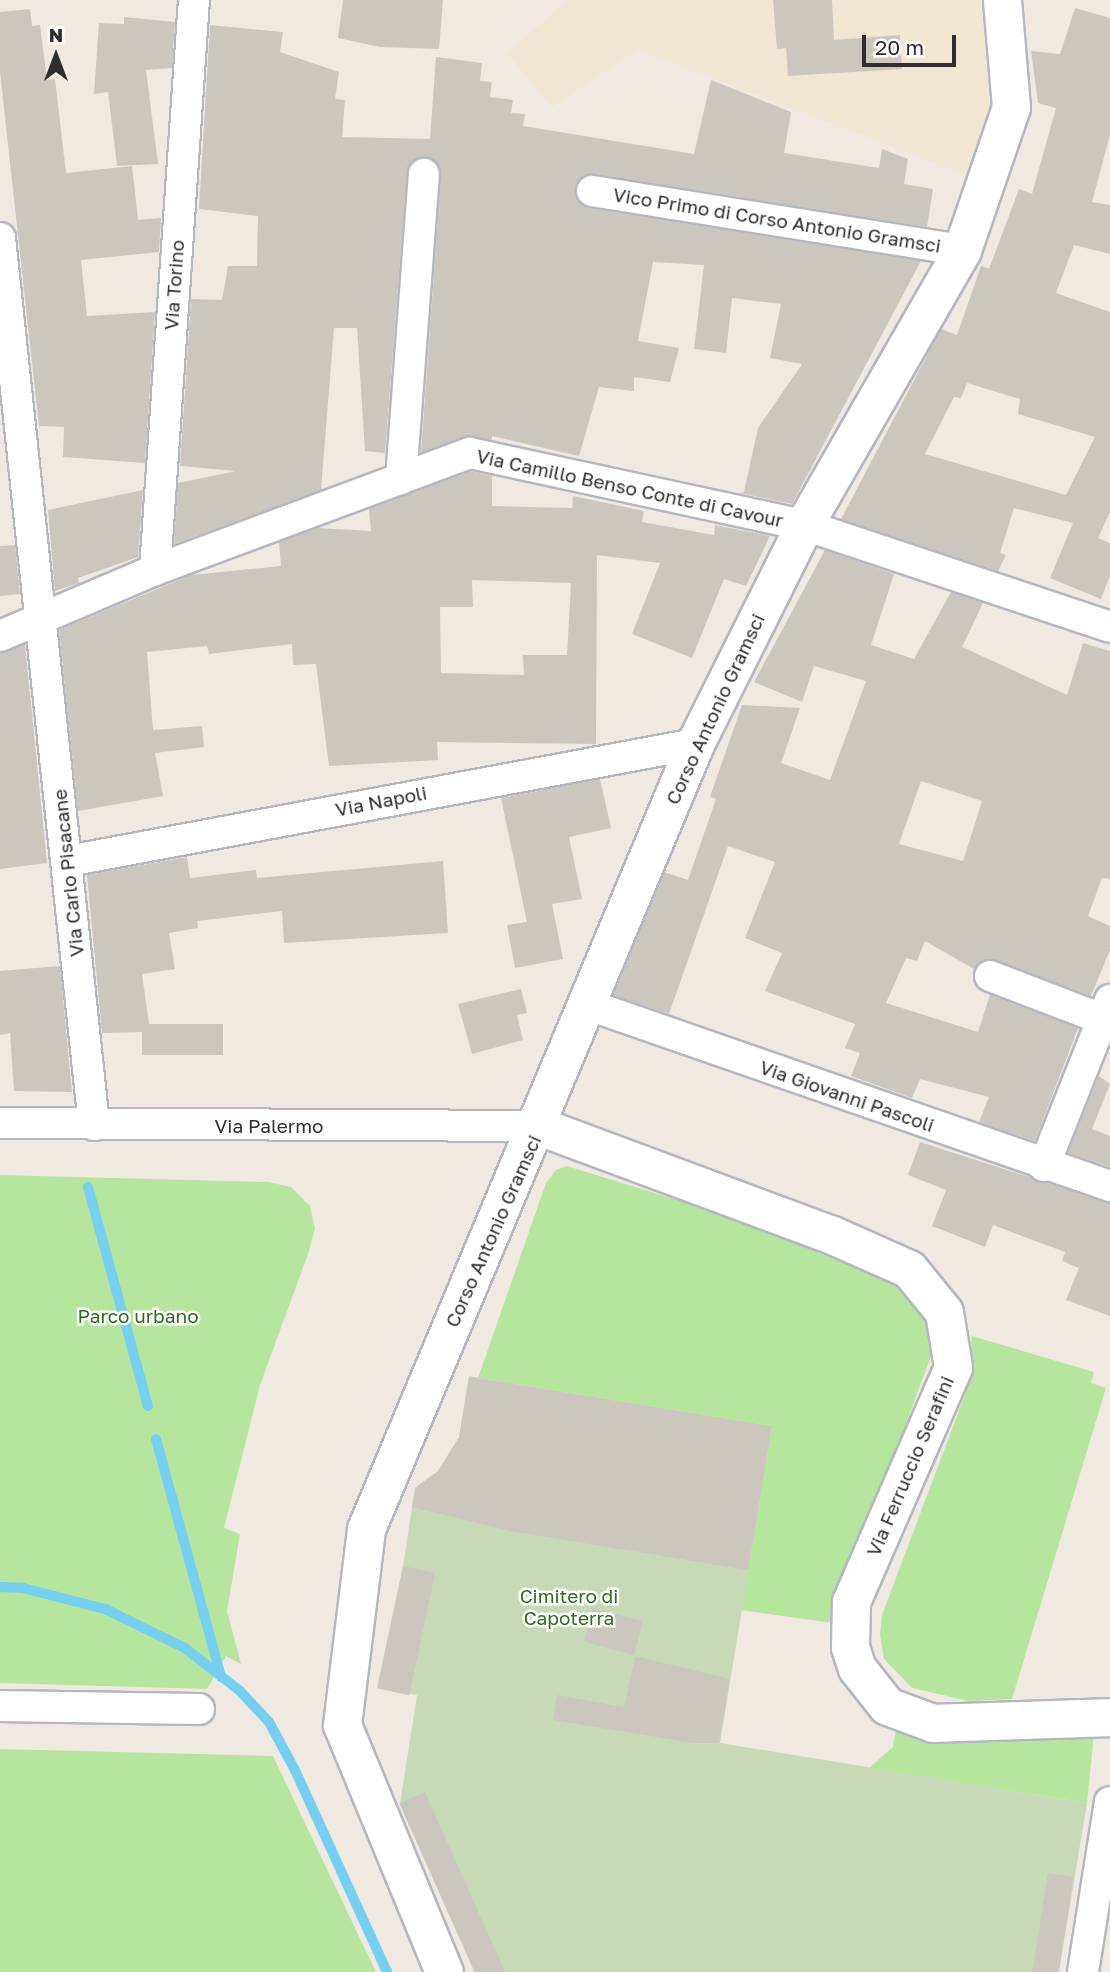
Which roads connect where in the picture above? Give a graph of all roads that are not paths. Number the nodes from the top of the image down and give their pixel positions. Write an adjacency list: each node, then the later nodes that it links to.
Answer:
1 (194, 0): 9 (street, Via Torino)
2 (1002, 0): 6 (street, Corso Antonio Gramsci)
3 (424, 174): 7 (street)
4 (592, 191): 6 (street, Vico Primo di Corso Antonio Gramsci)
5 (0, 238): 10 (street, Via Carlo Pisacane)
6 (962, 250): 8 (street, Corso Antonio Gramsci)
7 (401, 479): 8 (street, Via Camillo Benso Conte di Cavour); 9 (street, Via Camillo Benso Conte di Cavour)
8 (804, 525): 11 (street, Via Camillo Benso Conte di Cavour); 13 (street, Corso Antonio Gramsci)
9 (155, 569): 10 (street, Via Camillo Benso Conte di Cavour)
10 (40, 621): 12 (street, Via Camillo Benso Conte di Cavour); 14 (street, Via Carlo Pisacane)
11 (1110, 627)
12 (0, 636)
13 (695, 744): 14 (street, Via Napoli); 16 (street, Corso Antonio Gramsci)
14 (68, 861): 19 (street, Via Carlo Pisacane)
15 (990, 976): 17 (street)
16 (586, 1004): 20 (street, Corso Antonio Gramsci); 21 (street, Via Giovanni Pascoli)
17 (1106, 1009): 21 (street)
18 (0, 1123): 19 (street, Via Palermo)
19 (94, 1125): 20 (street, Via Palermo)
20 (539, 1126): 25 (street, Via Ferruccio Serafini); 27 (street, Corso Antonio Gramsci)
21 (1044, 1166): 22 (street, Via Giovanni Pascoli)
22 (1110, 1186)
23 (0, 1706): 24 (street)
24 (199, 1709)
25 (1110, 1717)
26 (1110, 1802): 28 (street)
27 (444, 1972)
28 (1083, 1972)

